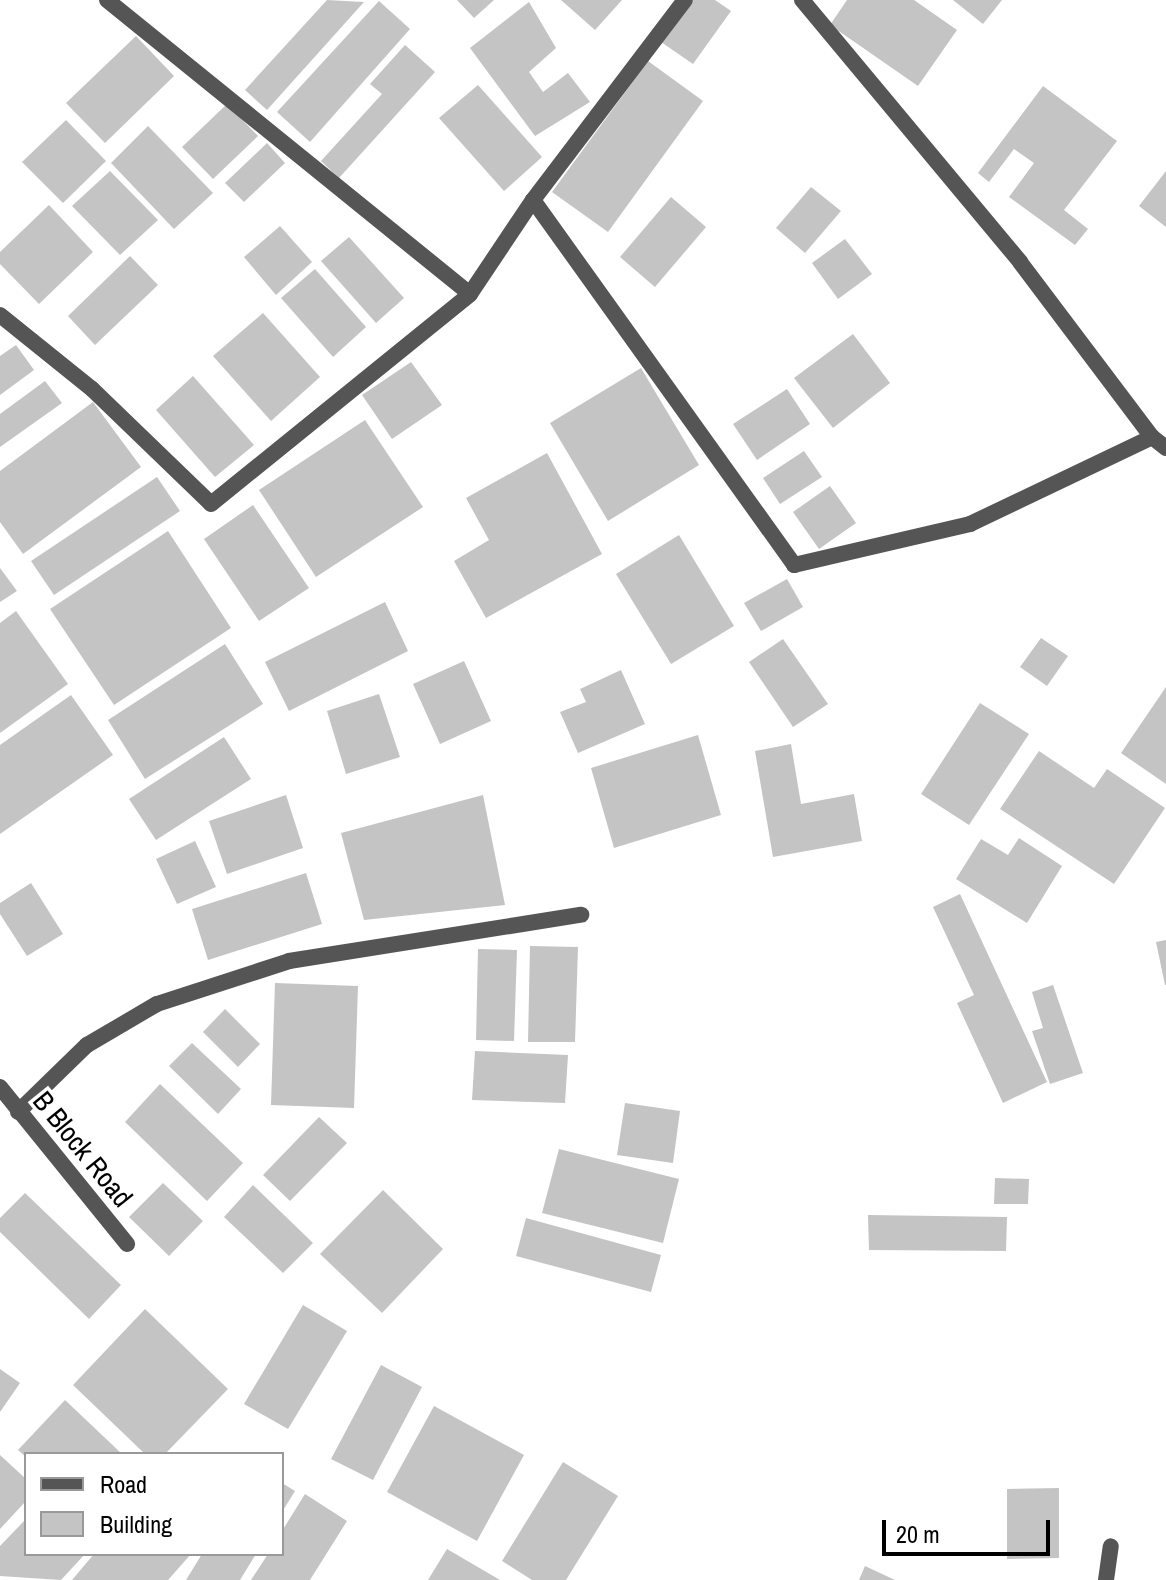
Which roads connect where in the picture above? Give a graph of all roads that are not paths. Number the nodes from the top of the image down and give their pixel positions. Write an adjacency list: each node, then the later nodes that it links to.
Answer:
1 (107, 0): 5 (street)
2 (685, 0): 4 (street)
3 (802, 0): 7 (street)
4 (533, 200): 5 (street); 7 (street)
5 (470, 294): 6 (street)
6 (0, 315)
7 (1152, 437): 8 (street)
8 (1166, 448)
9 (581, 915): 11 (street)
10 (0, 1087): 11 (street, B Block Road)
11 (18, 1112): 12 (street, B Block Road)
12 (127, 1244)
13 (1111, 1546): 14 (street)
14 (1106, 1580)

